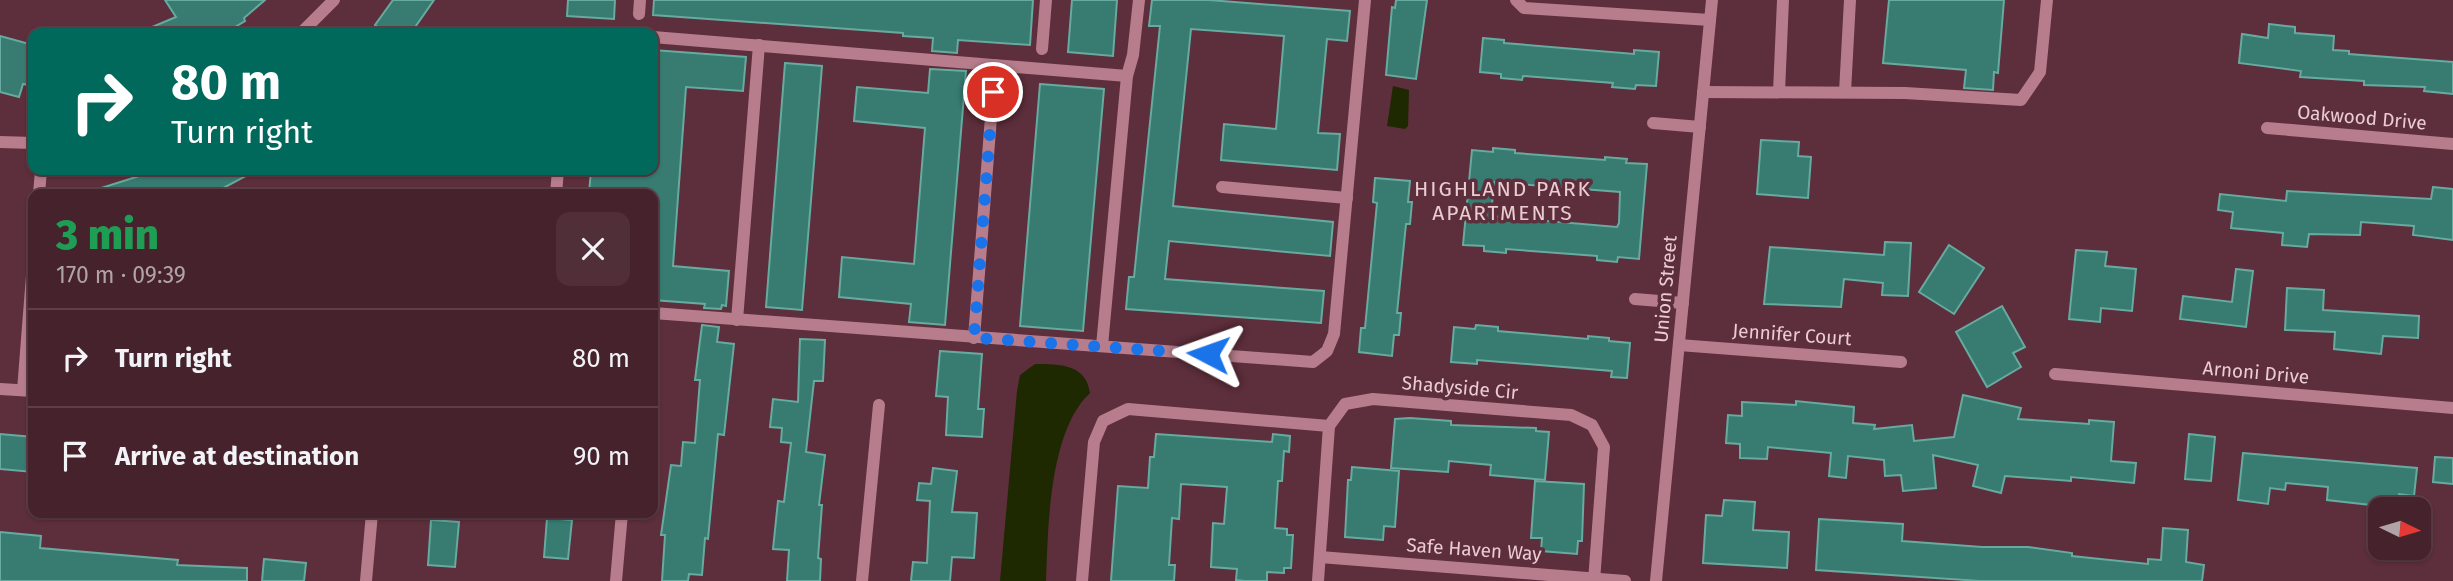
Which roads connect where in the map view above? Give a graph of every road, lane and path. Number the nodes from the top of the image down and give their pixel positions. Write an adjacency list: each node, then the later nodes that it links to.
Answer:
1 (334, 0): 13 (street)
2 (640, 0): 11 (street)
3 (1046, 0): 16 (street)
4 (1139, 0): 18 (street)
5 (1365, 0): 29 (street)
6 (1712, 0): 12 (street, Union Street)
7 (1783, 0): 20 (street)
8 (1850, 0): 21 (street)
9 (2048, 0): 21 (street)
10 (1516, 1): 12 (street)
11 (639, 14)
12 (1710, 20): 19 (street, Union Street)
13 (306, 28)
14 (658, 37): 15 (street)
15 (759, 45): 17 (street); 33 (street)
16 (1042, 49)
17 (995, 65): 18 (street); 34 (street)
18 (1128, 76): 36 (street)
19 (1703, 92): 20 (street); 23 (street, Union Street)
20 (1779, 92): 21 (street)
21 (1844, 92)
22 (1653, 123): 23 (street)
23 (1700, 127): 31 (street, Union Street)
24 (2267, 128): 27 (street, Oakwood Drive)
25 (0, 142): 26 (street)
26 (28, 143)
27 (2453, 144)
28 (1222, 187): 29 (street)
29 (1346, 198): 36 (street)
30 (1635, 299): 31 (street)
31 (1683, 303): 35 (street, Union Street)
32 (658, 313): 33 (street)
33 (737, 320): 34 (street)
34 (974, 338): 36 (street)
35 (1679, 345): 37 (street, Jennifer Court); 54 (street, Union Street)
36 (1102, 346)
37 (1901, 362)
38 (2055, 374): 42 (street, Arnoni Drive)
39 (0, 388): 40 (street)
40 (28, 391)
41 (879, 405): 50 (street)
42 (2453, 408)
43 (1329, 426): 46 (street); 47 (street, Shadyside Cir); 51 (street)
44 (372, 518): 48 (street)
45 (621, 518): 49 (street)
46 (1320, 557): 47 (street, Safe Haven Way); 52 (street)
47 (1595, 580): 53 (street, Safe Haven Way)
48 (366, 581)
49 (615, 581)
50 (862, 581)
51 (1082, 581)
52 (1318, 581)
53 (1625, 581)
54 (1656, 581)

